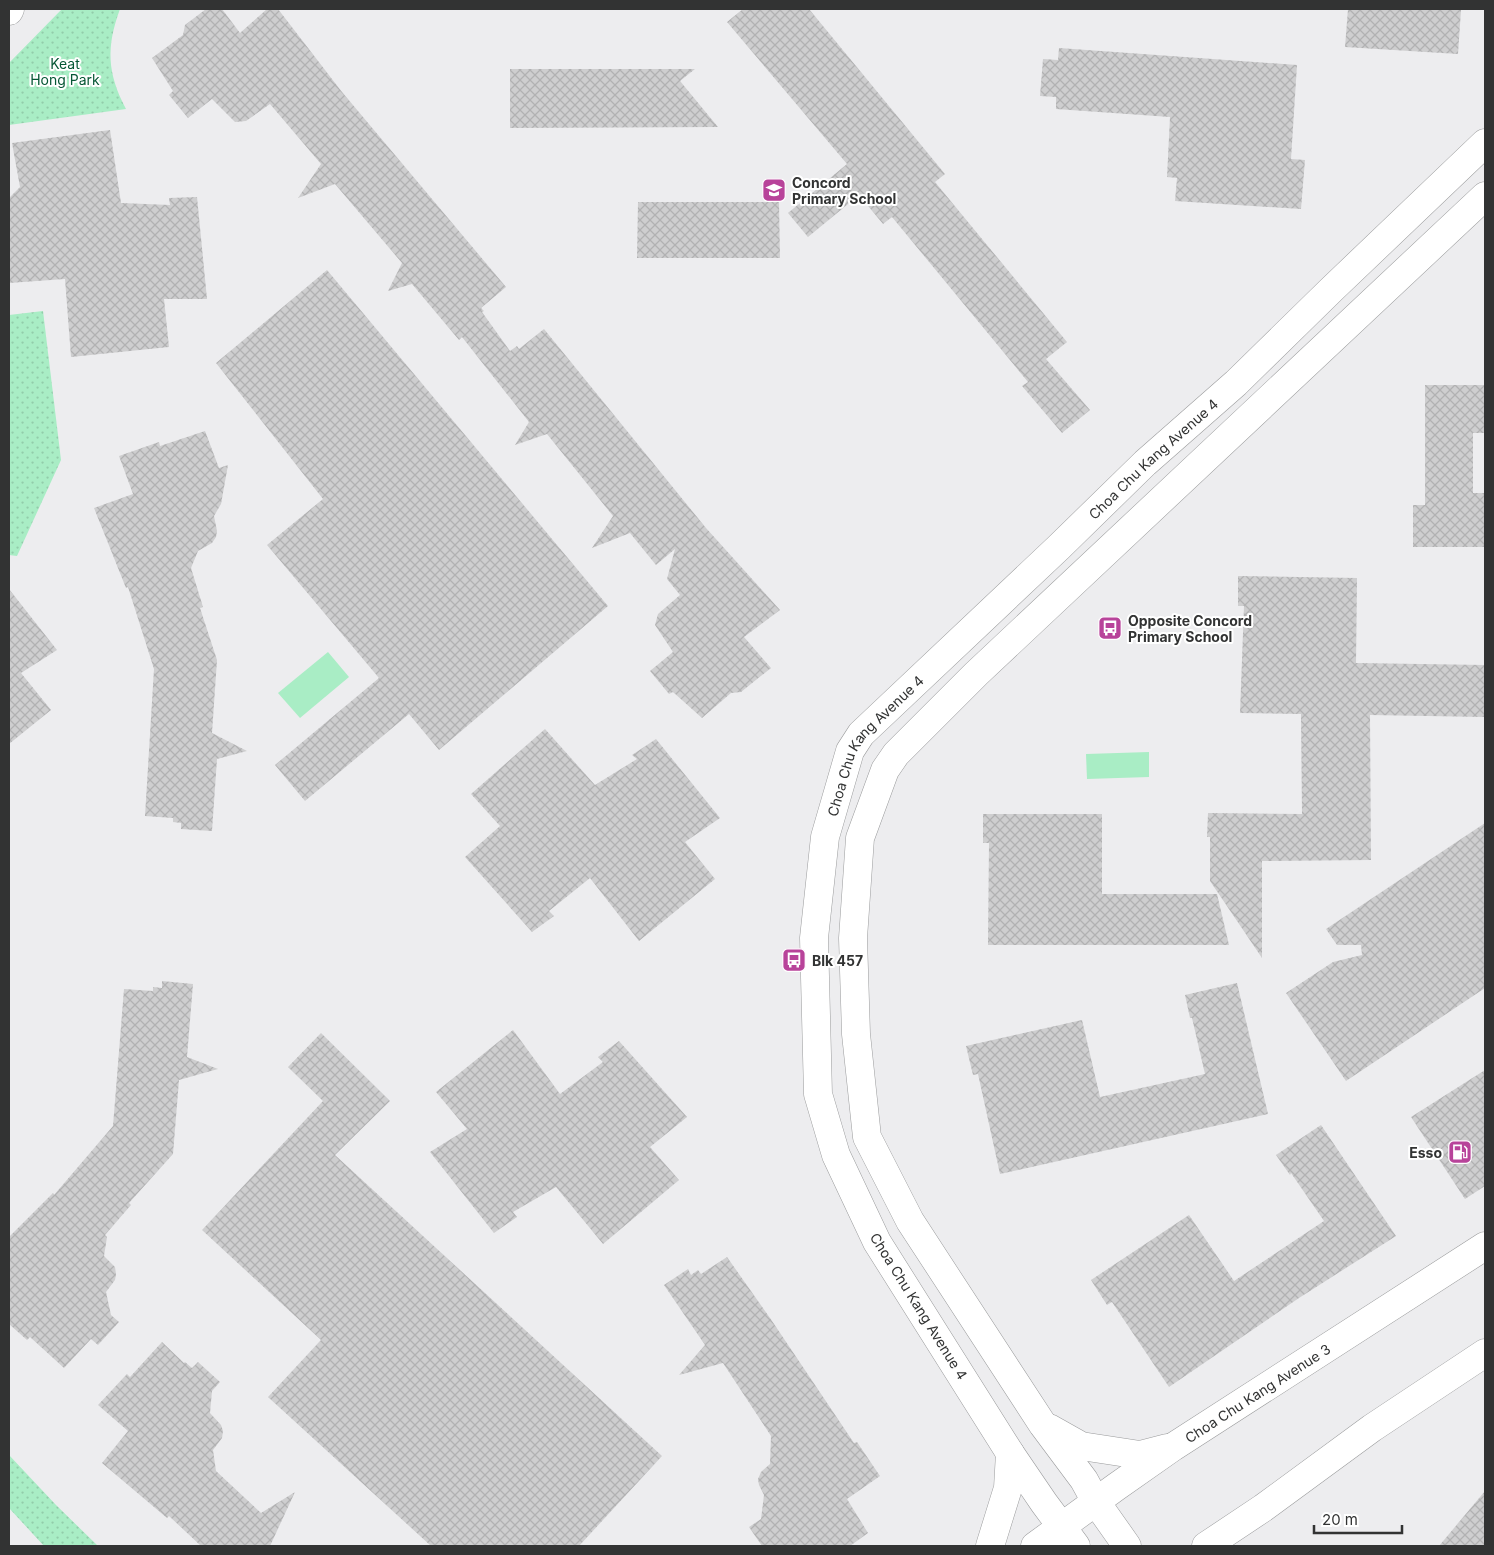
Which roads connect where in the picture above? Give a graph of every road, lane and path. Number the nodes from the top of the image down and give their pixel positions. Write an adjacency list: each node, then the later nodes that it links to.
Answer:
1 (1485, 143): 7 (street, Choa Chu Kang Avenue 4)
2 (1485, 196): 5 (street, Choa Chu Kang Avenue 4)
3 (1485, 1246): 6 (street, Choa Chu Kang Avenue 3)
4 (1485, 1353): 9 (street)
5 (1043, 1425): 6 (street); 8 (street, Choa Chu Kang Avenue 4)
6 (1173, 1447): 8 (street, Choa Chu Kang Avenue 3)
7 (1010, 1453): 10 (street, Choa Chu Kang Avenue 4); 11 (street)
8 (1096, 1502): 10 (street, Choa Chu Kang Avenue 3); 13 (street, Choa Chu Kang Avenue 4)
9 (1263, 1508): 14 (street); 15 (street)
10 (1070, 1536): 12 (street, Choa Chu Kang Avenue 3)
11 (990, 1546)
12 (1035, 1546)
13 (1127, 1546)
14 (1206, 1546)
15 (1221, 1546)

